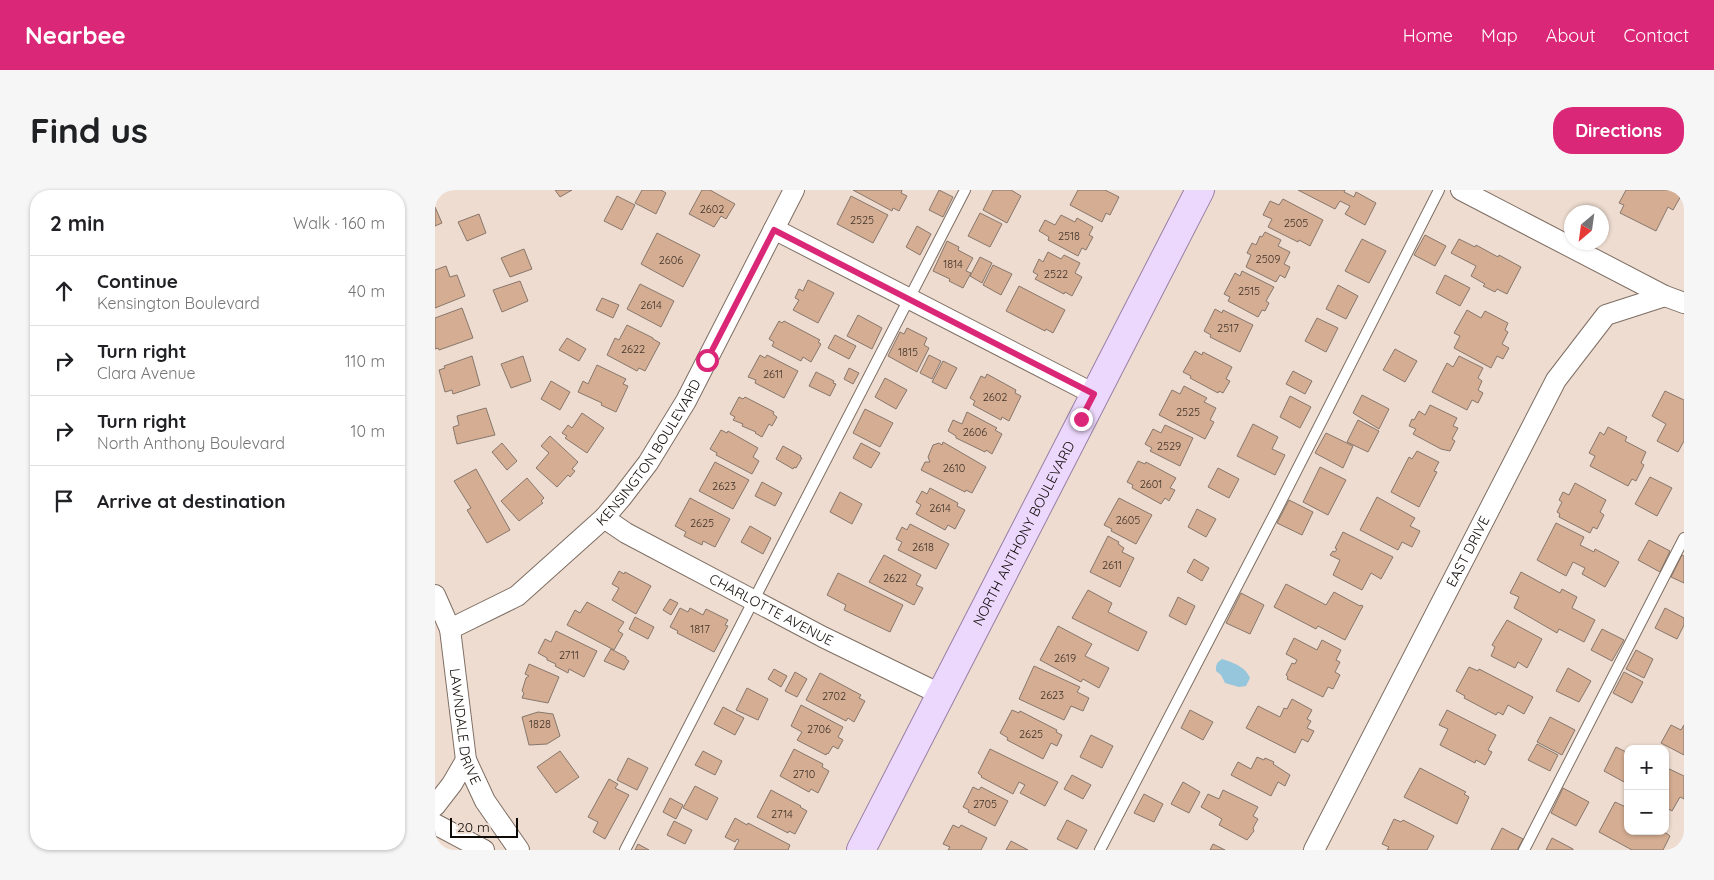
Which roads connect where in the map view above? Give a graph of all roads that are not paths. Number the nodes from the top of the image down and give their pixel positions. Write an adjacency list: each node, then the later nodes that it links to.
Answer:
1 (794, 190): 6 (street, KENSINGTON BOULEVARD)
2 (965, 190): 8 (lane)
3 (1200, 190): 10 (main road, NORTH ANTHONY BOULEVARD)
4 (1439, 190): 24 (lane)
5 (1461, 190): 7 (street)
6 (774, 230): 8 (street); 11 (street, KENSINGTON BOULEVARD)
7 (1665, 296): 9 (street); 25 (street, EAST DRIVE)
8 (909, 299): 10 (street); 14 (lane)
9 (1684, 303)
10 (1094, 394): 16 (main road, NORTH ANTHONY BOULEVARD)
11 (604, 518): 14 (street, CHARLOTTE AVENUE); 15 (street, KENSINGTON BOULEVARD)
12 (1684, 538): 26 (lane)
13 (435, 595): 15 (street, LAWNDALE DRIVE)
14 (755, 600): 16 (street, CHARLOTTE AVENUE); 22 (lane)
15 (442, 626): 17 (street, LAWNDALE DRIVE)
16 (942, 695): 23 (main road, NORTH ANTHONY BOULEVARD)
17 (466, 760): 18 (street); 21 (street, LAWNDALE DRIVE)
18 (435, 806)
19 (435, 824): 20 (street)
20 (484, 850)
21 (519, 850)
22 (625, 850)
23 (861, 850)
24 (1101, 850)
25 (1314, 850)
26 (1524, 850)

